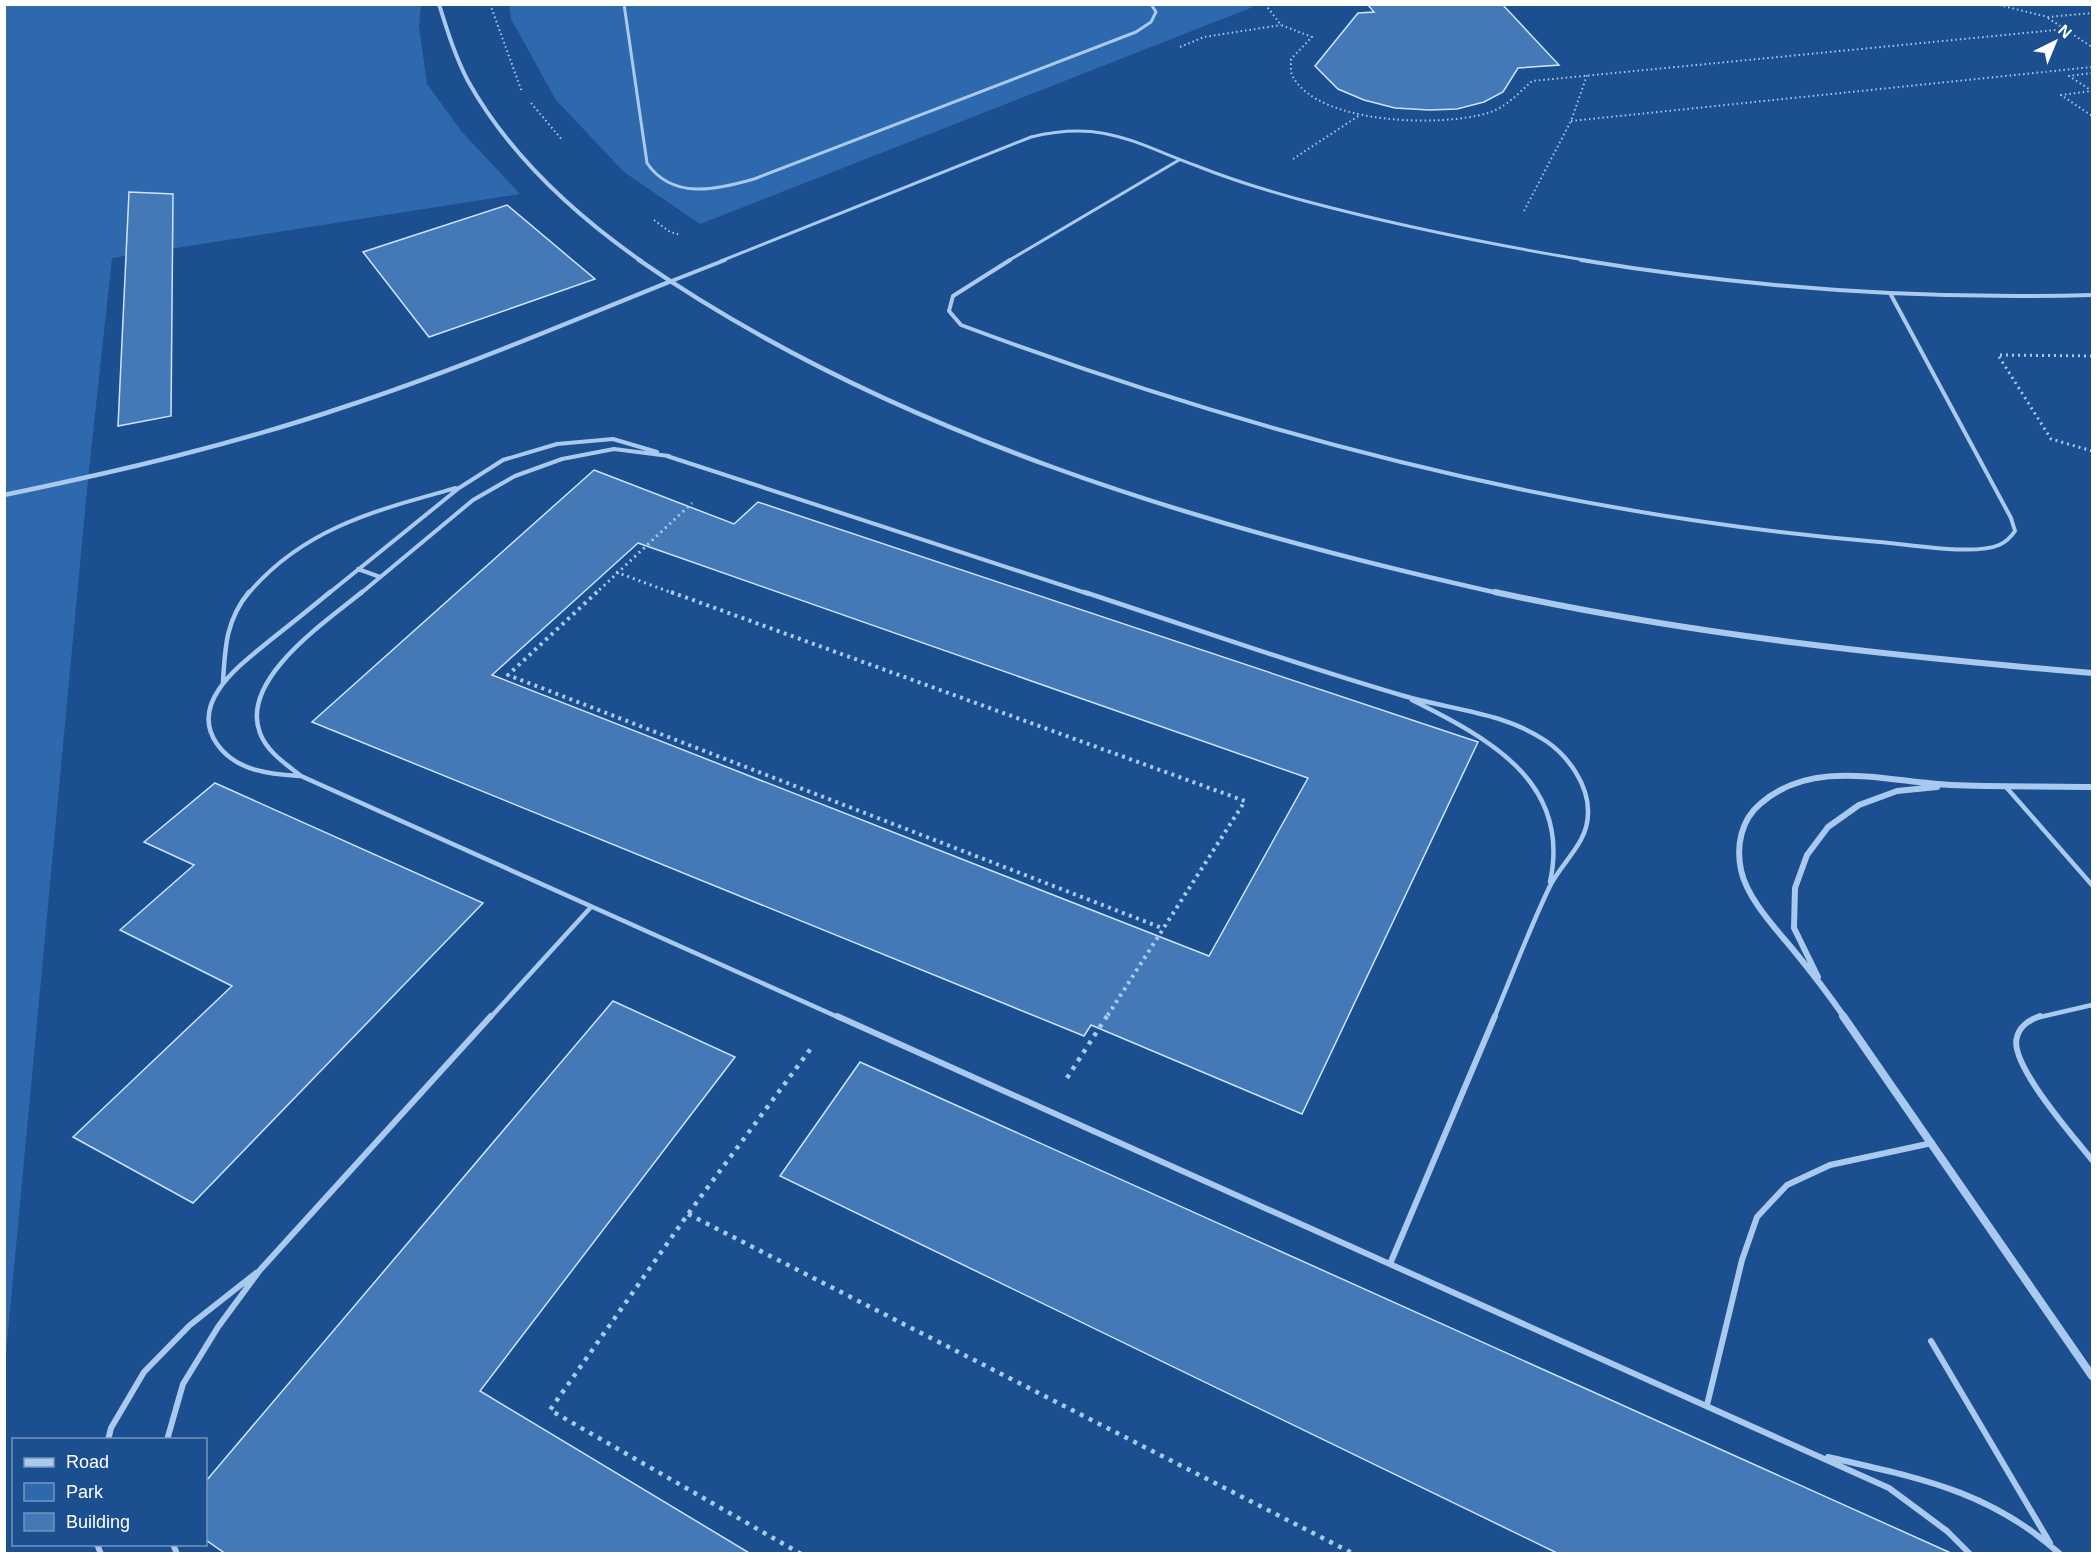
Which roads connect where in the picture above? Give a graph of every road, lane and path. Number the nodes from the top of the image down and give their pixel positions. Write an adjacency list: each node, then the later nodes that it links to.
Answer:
1 (439, 4): 19 (street)
2 (624, 4): 3 (lane)
3 (1151, 4)
4 (1265, 4): 13 (path)
5 (1995, 4): 7 (path)
6 (2092, 13): 7 (path)
7 (2048, 18): 8 (path)
8 (2066, 29): 9 (path); 12 (path)
9 (2092, 47)
10 (2092, 67): 15 (path)
11 (2092, 73): 14 (path)
12 (1587, 75): 13 (path); 15 (path)
13 (1360, 115): 17 (path)
14 (2092, 116)
15 (1571, 122): 18 (path)
16 (1179, 160): 19 (lane); 20 (lane); 20 (lane)
17 (1287, 164)
18 (1533, 213)
19 (669, 282): 27 (street); 31 (street)
20 (1891, 295): 21 (lane)
21 (2092, 295)
22 (2092, 356): 23 (path)
23 (2092, 451)
24 (669, 456): 25 (lane); 26 (lane); 30 (lane)
25 (725, 473): 29 (path); 33 (lane)
26 (459, 488): 28 (lane); 32 (lane)
27 (4, 495)
28 (358, 569): 30 (lane); 32 (lane)
29 (616, 572): 41 (path); 41 (path)
30 (380, 577): 34 (lane)
31 (2092, 673)
32 (223, 682): 34 (lane)
33 (1406, 697): 38 (lane); 38 (lane)
34 (301, 776): 40 (lane)
35 (1950, 785): 36 (street); 42 (street); 42 (street)
36 (2006, 787): 37 (street); 39 (lane)
37 (2092, 787)
38 (1550, 885): 49 (lane)
39 (2092, 885)
40 (591, 907): 44 (lane); 50 (lane)
41 (1162, 928): 45 (path)
42 (1824, 988): 46 (street)
43 (2092, 1005): 47 (lane)
44 (834, 1016): 45 (lane); 48 (path)
45 (1045, 1111): 49 (lane)
46 (1932, 1143): 52 (street); 53 (lane)
47 (2092, 1160)
48 (688, 1214): 58 (path); 59 (path)
49 (1390, 1264): 53 (lane)
50 (260, 1270): 54 (lane); 55 (lane)
51 (1932, 1341): 57 (lane)
52 (2092, 1376)
53 (1707, 1405): 56 (lane)
54 (108, 1438)
55 (167, 1438)
56 (1816, 1455): 57 (lane); 60 (lane)
57 (2052, 1545): 61 (lane)
58 (801, 1554)
59 (1354, 1554)
60 (1970, 1554)
61 (2060, 1554)

